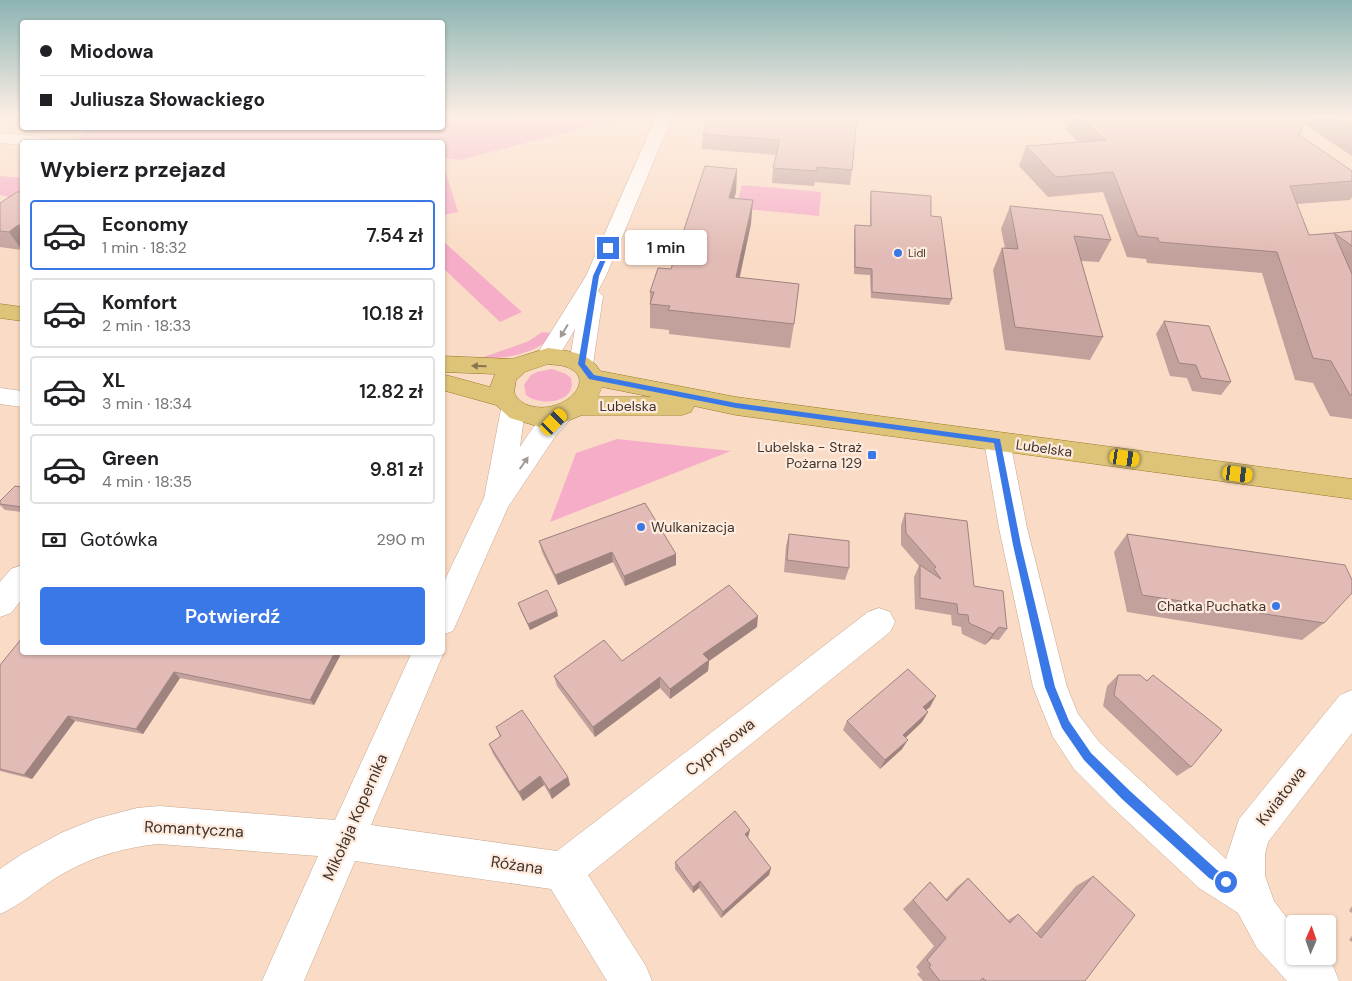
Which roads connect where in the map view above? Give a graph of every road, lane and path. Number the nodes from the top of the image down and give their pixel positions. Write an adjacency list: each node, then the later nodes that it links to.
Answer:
1 (644, 163): 2 (street)
2 (596, 276): 5 (street, one-way to 5); 8 (street)
3 (0, 311): 4 (main road)
4 (20, 314)
5 (548, 356): 7 (main road); 8 (main road)
6 (445, 364): 7 (main road, one-way to 6)
7 (516, 367): 12 (main road)
8 (587, 371): 13 (main road, Lubelska); 14 (main road)
9 (445, 383): 12 (main road)
10 (0, 396): 11 (street)
11 (20, 399)
12 (508, 404): 14 (main road); 17 (street)
13 (736, 406): 14 (main road, Lubelska); 15 (main road, Lubelska)
14 (570, 410): 17 (street, one-way to 14)
15 (997, 441): 16 (main road, Lubelska); 27 (street)
16 (1352, 489)
17 (496, 502): 20 (street)
18 (20, 580): 19 (street)
19 (0, 604)
20 (445, 614)
21 (879, 622): 25 (street, Cyprysowa)
22 (427, 655): 24 (street, Mikołaja Kopernika)
23 (1352, 706): 27 (street, Kwiatowa)
24 (344, 840): 25 (street, Różana); 26 (street, Romantyczna); 28 (street, Mikołaja Kopernika)
25 (562, 872): 29 (street, Różana)
26 (0, 894)
27 (1252, 899): 30 (street, Kwiatowa)
28 (283, 981)
29 (631, 981)
30 (1318, 981)

